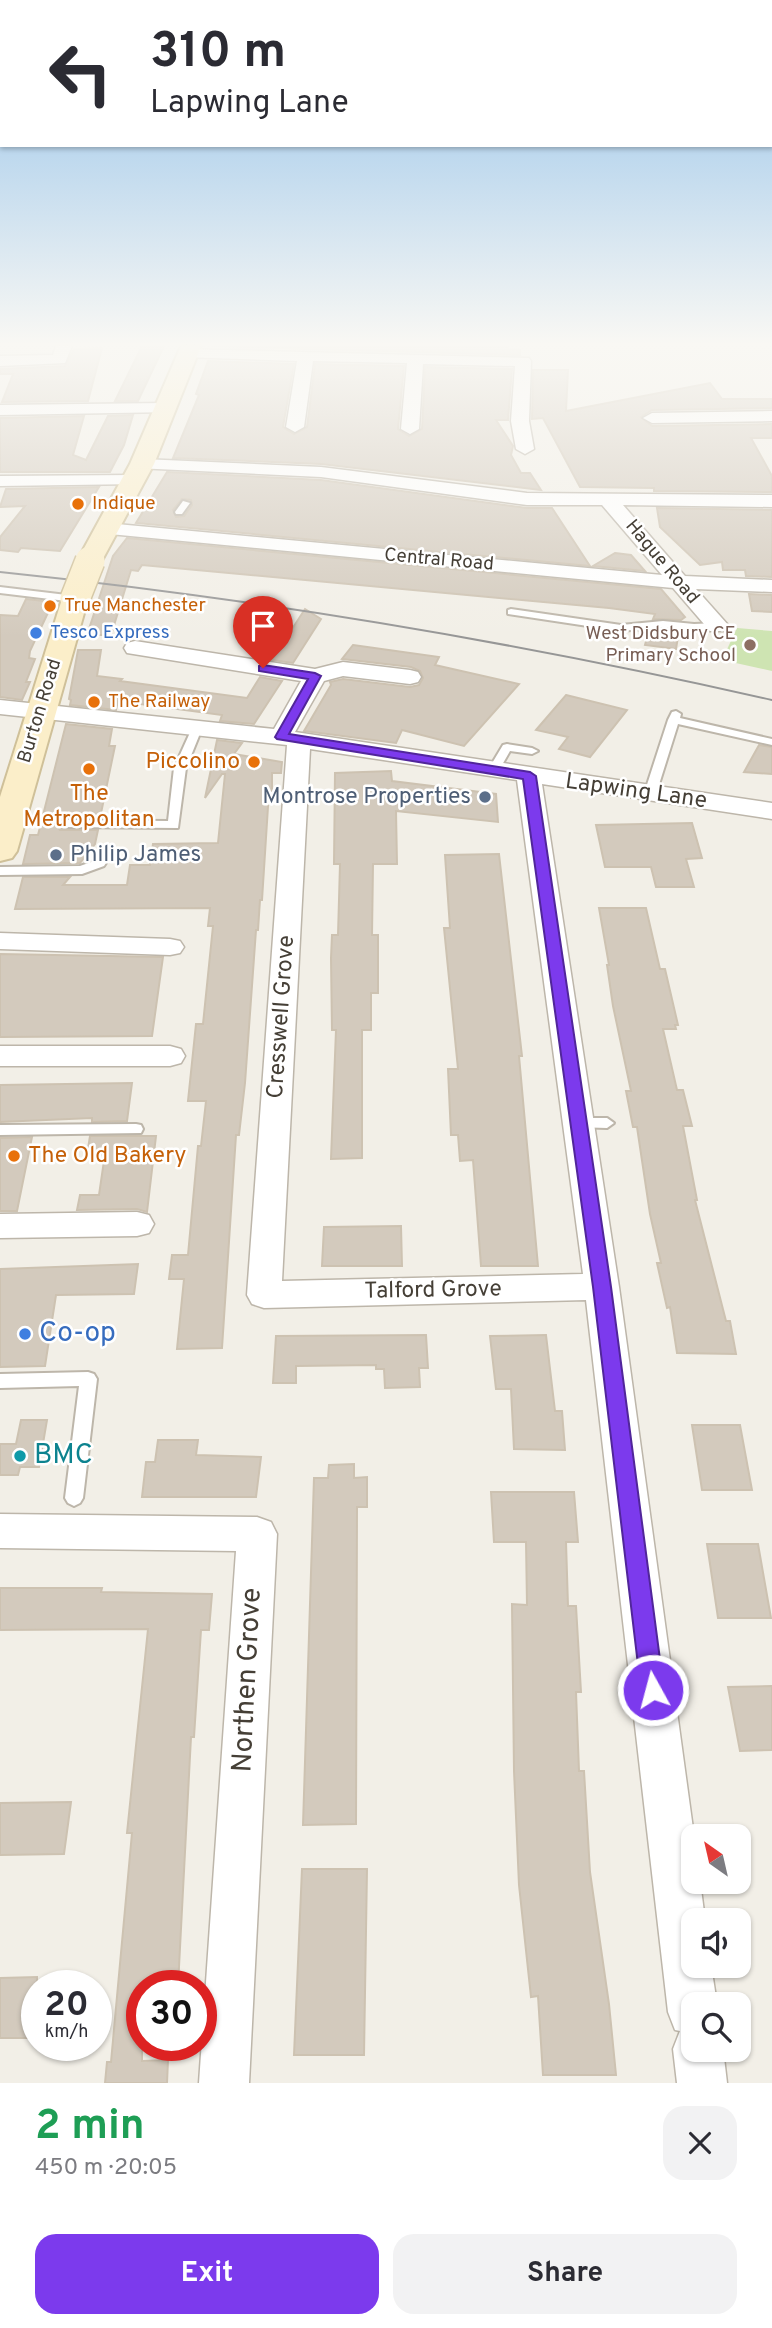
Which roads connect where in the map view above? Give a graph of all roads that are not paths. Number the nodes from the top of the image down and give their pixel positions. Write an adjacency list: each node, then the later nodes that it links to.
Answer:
1 (150, 443): 4 (street, Burton Road)
2 (524, 443): 3 (street)
3 (525, 449)
4 (137, 472): 5 (street); 6 (street); 10 (street, Burton Road)
5 (0, 481)
6 (606, 498): 7 (street); 11 (street, Hague Road)
7 (772, 501)
8 (186, 503): 9 (lane)
9 (179, 512)
10 (106, 529): 11 (street, Central Road); 14 (street, Burton Road, bridge)
11 (676, 582): 12 (street, Central Road); 16 (street, Hague Road)
12 (772, 586)
13 (0, 590): 14 (lane)
14 (75, 599): 21 (street, Burton Road)
15 (511, 612): 16 (lane)
16 (718, 626)
17 (135, 648): 18 (street)
18 (315, 676): 19 (street); 23 (street)
19 (410, 677)
20 (0, 707): 21 (street, Lapwing Lane)
21 (42, 710): 22 (street, Lapwing Lane); 29 (street, Burton Road)
22 (198, 726): 23 (street, Lapwing Lane); 28 (lane)
23 (290, 738): 25 (street, Lapwing Lane); 41 (street, Cresswell Grove)
24 (772, 742): 26 (lane)
25 (519, 766): 26 (street, Lapwing Lane); 40 (street)
26 (650, 794): 27 (street, Lapwing Lane)
27 (772, 811)
28 (64, 824)
29 (0, 850)
30 (100, 863): 31 (lane)
31 (0, 871)
32 (0, 941): 33 (street)
33 (170, 947)
34 (0, 1055): 35 (street)
35 (170, 1056)
36 (136, 1129): 37 (lane)
37 (0, 1130)
38 (137, 1224): 39 (street)
39 (0, 1226)
40 (602, 1287): 41 (street, Talford Grove); 45 (street)
41 (264, 1295)
42 (0, 1381): 43 (lane)
43 (74, 1498)
44 (0, 1531): 47 (street, Northen Grove)
45 (690, 1992)
46 (700, 2062): 48 (street)
47 (224, 2083)
48 (702, 2083)

